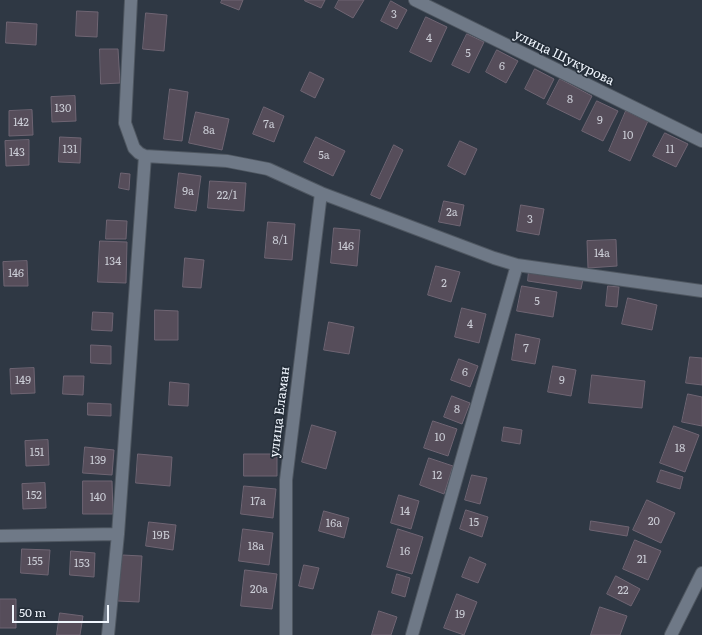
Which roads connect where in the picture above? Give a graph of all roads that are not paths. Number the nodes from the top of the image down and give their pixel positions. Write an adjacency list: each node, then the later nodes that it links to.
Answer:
1 (130, 0): 4 (street)
2 (414, 0): 3 (street, улица Шукурова)
3 (702, 141)
4 (146, 156): 5 (street); 8 (street)
5 (321, 192): 6 (street); 12 (street, улица Еламан)
6 (517, 265): 7 (street); 13 (street)
7 (702, 291)
8 (118, 534): 9 (street); 11 (street)
9 (0, 536)
10 (702, 573): 14 (street)
11 (108, 635)
12 (286, 635)
13 (412, 635)
14 (671, 635)

